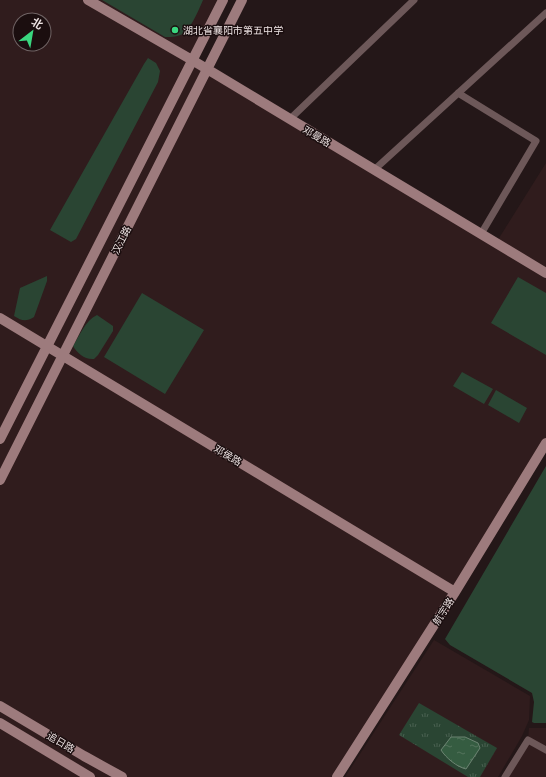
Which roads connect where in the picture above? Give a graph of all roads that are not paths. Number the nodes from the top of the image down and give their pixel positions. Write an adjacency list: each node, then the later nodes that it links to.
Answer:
1 (88, 0): 6 (street, 邓曼路)
2 (223, 0): 6 (street, 汉江路)
3 (242, 0): 7 (street, 汉江路)
4 (414, 0): 9 (street)
5 (546, 13): 8 (street)
6 (192, 60): 7 (street, 邓曼路); 14 (street, 汉江路)
7 (207, 69): 9 (street, 邓曼路); 15 (street, 汉江路)
8 (458, 93): 10 (street); 11 (street)
9 (290, 119): 10 (street, 邓曼路)
10 (374, 170): 11 (street, 邓曼路)
11 (481, 234): 12 (street, 邓曼路)
12 (546, 273)
13 (0, 318): 14 (street, 邓侯路)
14 (47, 346): 15 (street, 邓侯路); 16 (street, 汉江路)
15 (63, 356): 18 (street, 汉江路); 19 (street, 邓侯路)
16 (0, 439)
17 (546, 443): 19 (street, 航宇路)
18 (0, 480)
19 (455, 592): 25 (street, 航宇路)
20 (0, 706): 24 (street, 追日路)
21 (0, 723): 23 (street, 追日路)
22 (546, 750): 26 (street)
23 (90, 777)
24 (122, 777)
25 (337, 777)
26 (505, 777)

